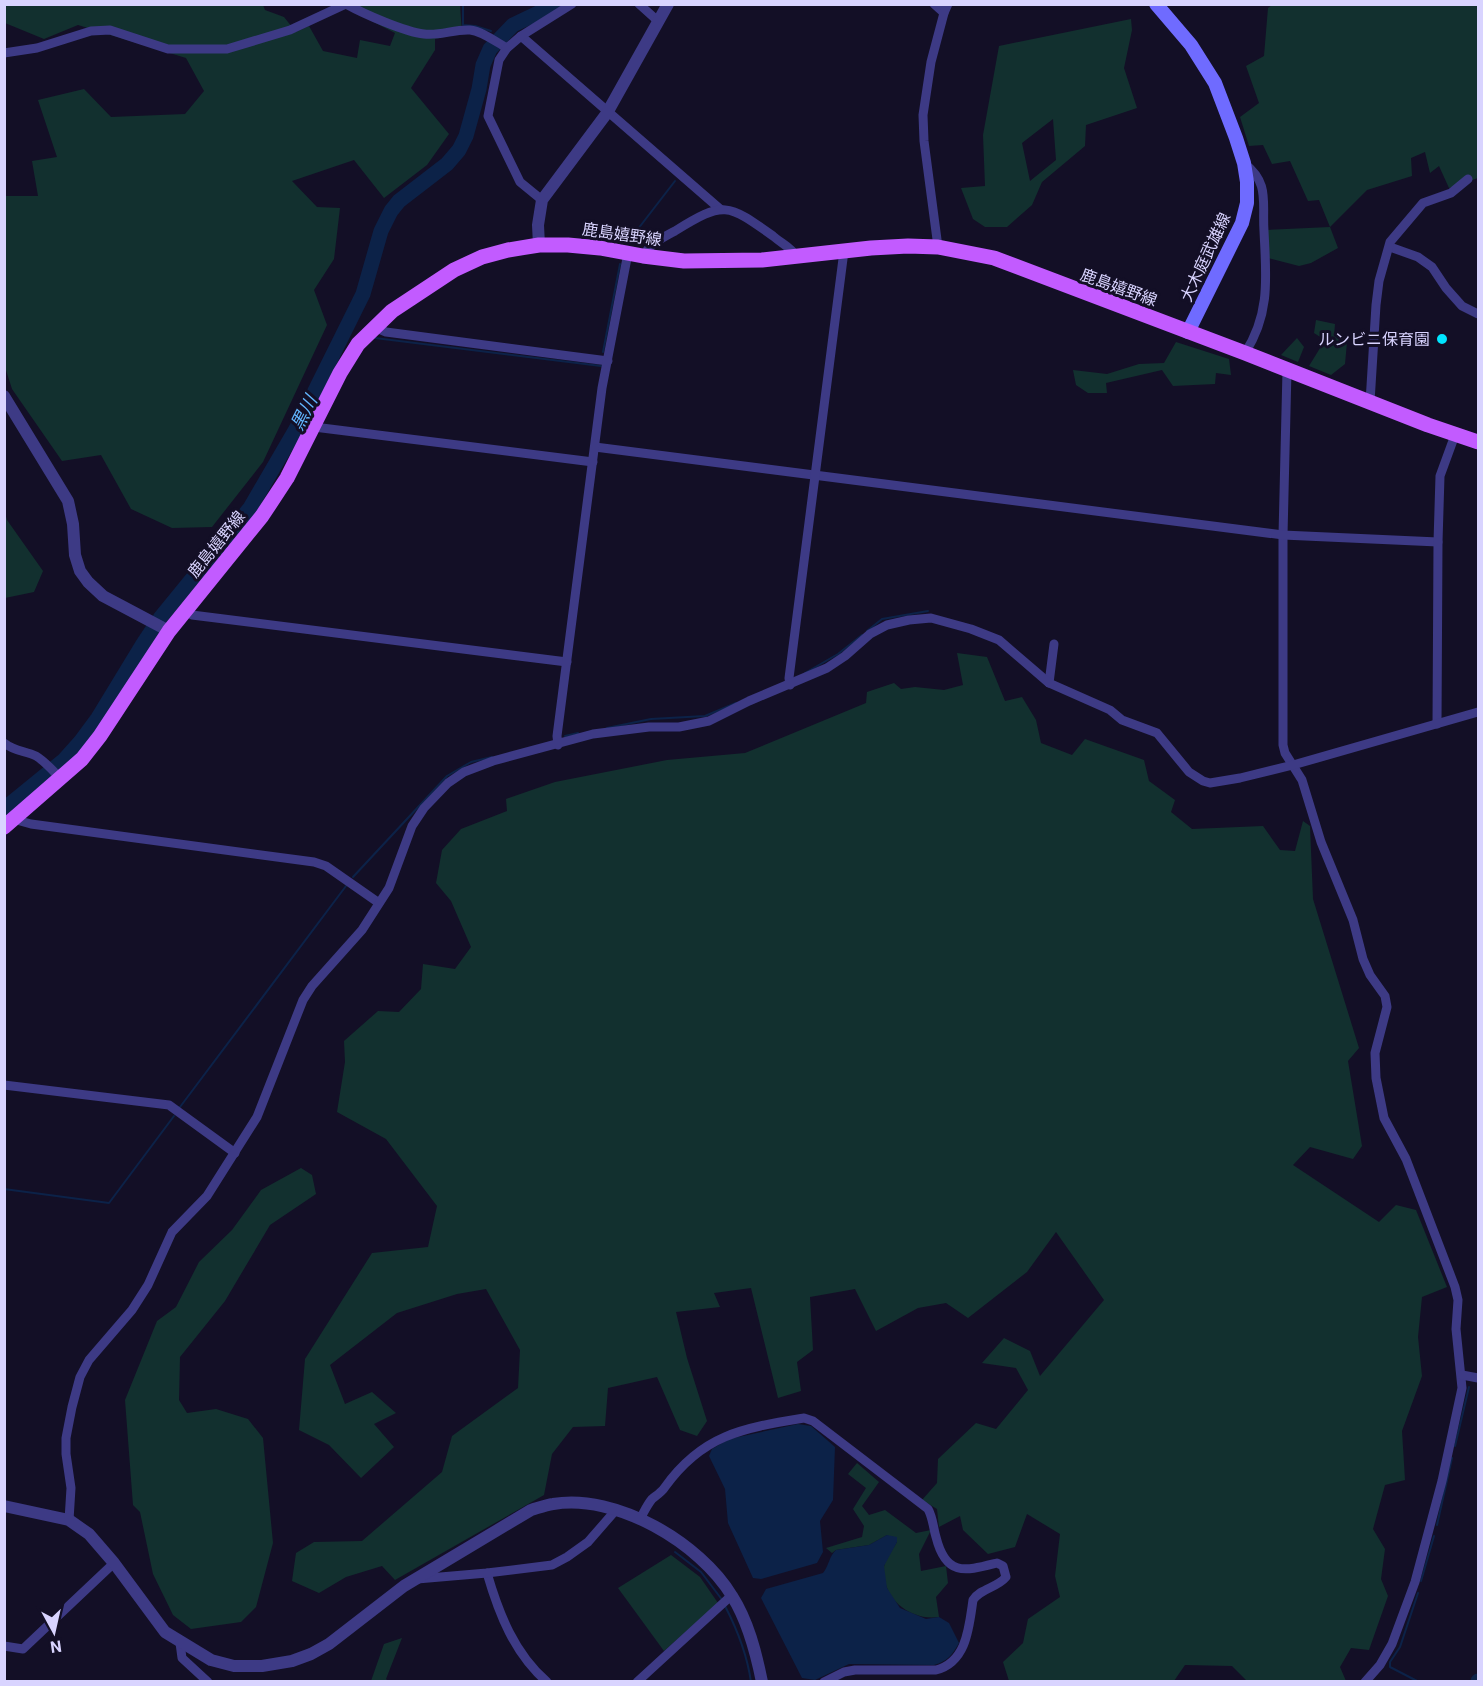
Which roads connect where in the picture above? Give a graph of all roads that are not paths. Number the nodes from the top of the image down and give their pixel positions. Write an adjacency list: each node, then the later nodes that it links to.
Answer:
1 (346, 4): 10 (street); 11 (street)
2 (572, 4): 9 (street)
3 (639, 4): 8 (street)
4 (668, 4): 8 (street)
5 (934, 4): 7 (street)
6 (1156, 4): 13 (main road, 大木庭武雄線)
7 (946, 9): 18 (street)
8 (659, 22): 12 (street)
9 (521, 36): 10 (street); 12 (street)
10 (505, 47): 15 (street)
11 (4, 53)
12 (607, 113): 15 (street); 16 (street)
13 (1244, 163): 25 (main road, 大木庭武雄線); 26 (street)
14 (1468, 179): 19 (street)
15 (542, 200): 17 (street)
16 (720, 209): 21 (street); 22 (street)
17 (539, 245): 21 (main road, 鹿島嬉野線); 24 (main road, 鹿島嬉野線)
18 (938, 247): 20 (main road, 鹿島嬉野線); 25 (main road, 鹿島嬉野線)
19 (1390, 247): 23 (street); 30 (street)
20 (844, 251): 22 (main road, 鹿島嬉野線); 36 (street)
21 (636, 255): 22 (main road, 鹿島嬉野線); 27 (street)
22 (797, 256)
23 (1479, 314)
24 (374, 327): 27 (street); 31 (main road, 鹿島嬉野線)
25 (1188, 332): 26 (main road, 鹿島嬉野線)
26 (1245, 353): 28 (main road, 鹿島嬉野線)
27 (608, 361): 34 (street)
28 (1287, 370): 30 (main road, 鹿島嬉野線); 37 (street)
29 (4, 396): 40 (street)
30 (1370, 402): 32 (main road, 鹿島嬉野線)
31 (314, 427): 35 (street); 39 (main road, 鹿島嬉野線)
32 (1455, 435): 33 (main road, 鹿島嬉野線); 38 (street)
33 (1479, 442)
34 (595, 447): 35 (street); 36 (street)
35 (593, 462): 42 (street)
36 (815, 474): 37 (street); 44 (street)
37 (1283, 535): 38 (street); 49 (street)
38 (1438, 542): 46 (street)
39 (187, 610): 40 (main road, 鹿島嬉野線); 42 (street)
40 (169, 631): 50 (main road, 鹿島嬉野線)
41 (1054, 644): 43 (street)
42 (567, 662): 48 (street)
43 (1049, 683): 44 (street); 49 (street)
44 (790, 685): 48 (street)
45 (1479, 712): 46 (street)
46 (1437, 724): 49 (street)
47 (4, 743): 50 (street)
48 (558, 745): 52 (street)
49 (1293, 765): 55 (street)
50 (61, 779): 51 (main road, 鹿島嬉野線)
51 (9, 823): 52 (street)
52 (379, 903): 54 (street)
53 (4, 1085): 54 (street)
54 (235, 1153): 60 (street)
55 (1462, 1375): 56 (street); 72 (street)
56 (1479, 1378)
57 (4, 1506): 60 (street)
58 (615, 1511): 59 (street); 62 (street); 63 (street)
59 (640, 1518): 64 (street); 71 (street)
60 (69, 1520): 61 (street)
61 (114, 1563): 65 (street); 66 (street)
62 (487, 1573): 63 (street); 68 (street)
63 (417, 1579): 65 (street)
64 (732, 1595): 69 (street); 70 (street)
65 (180, 1643): 67 (street)
66 (4, 1646)
67 (208, 1682)
68 (547, 1682)
69 (637, 1682)
70 (762, 1682)
71 (824, 1682)
72 (1365, 1682)

